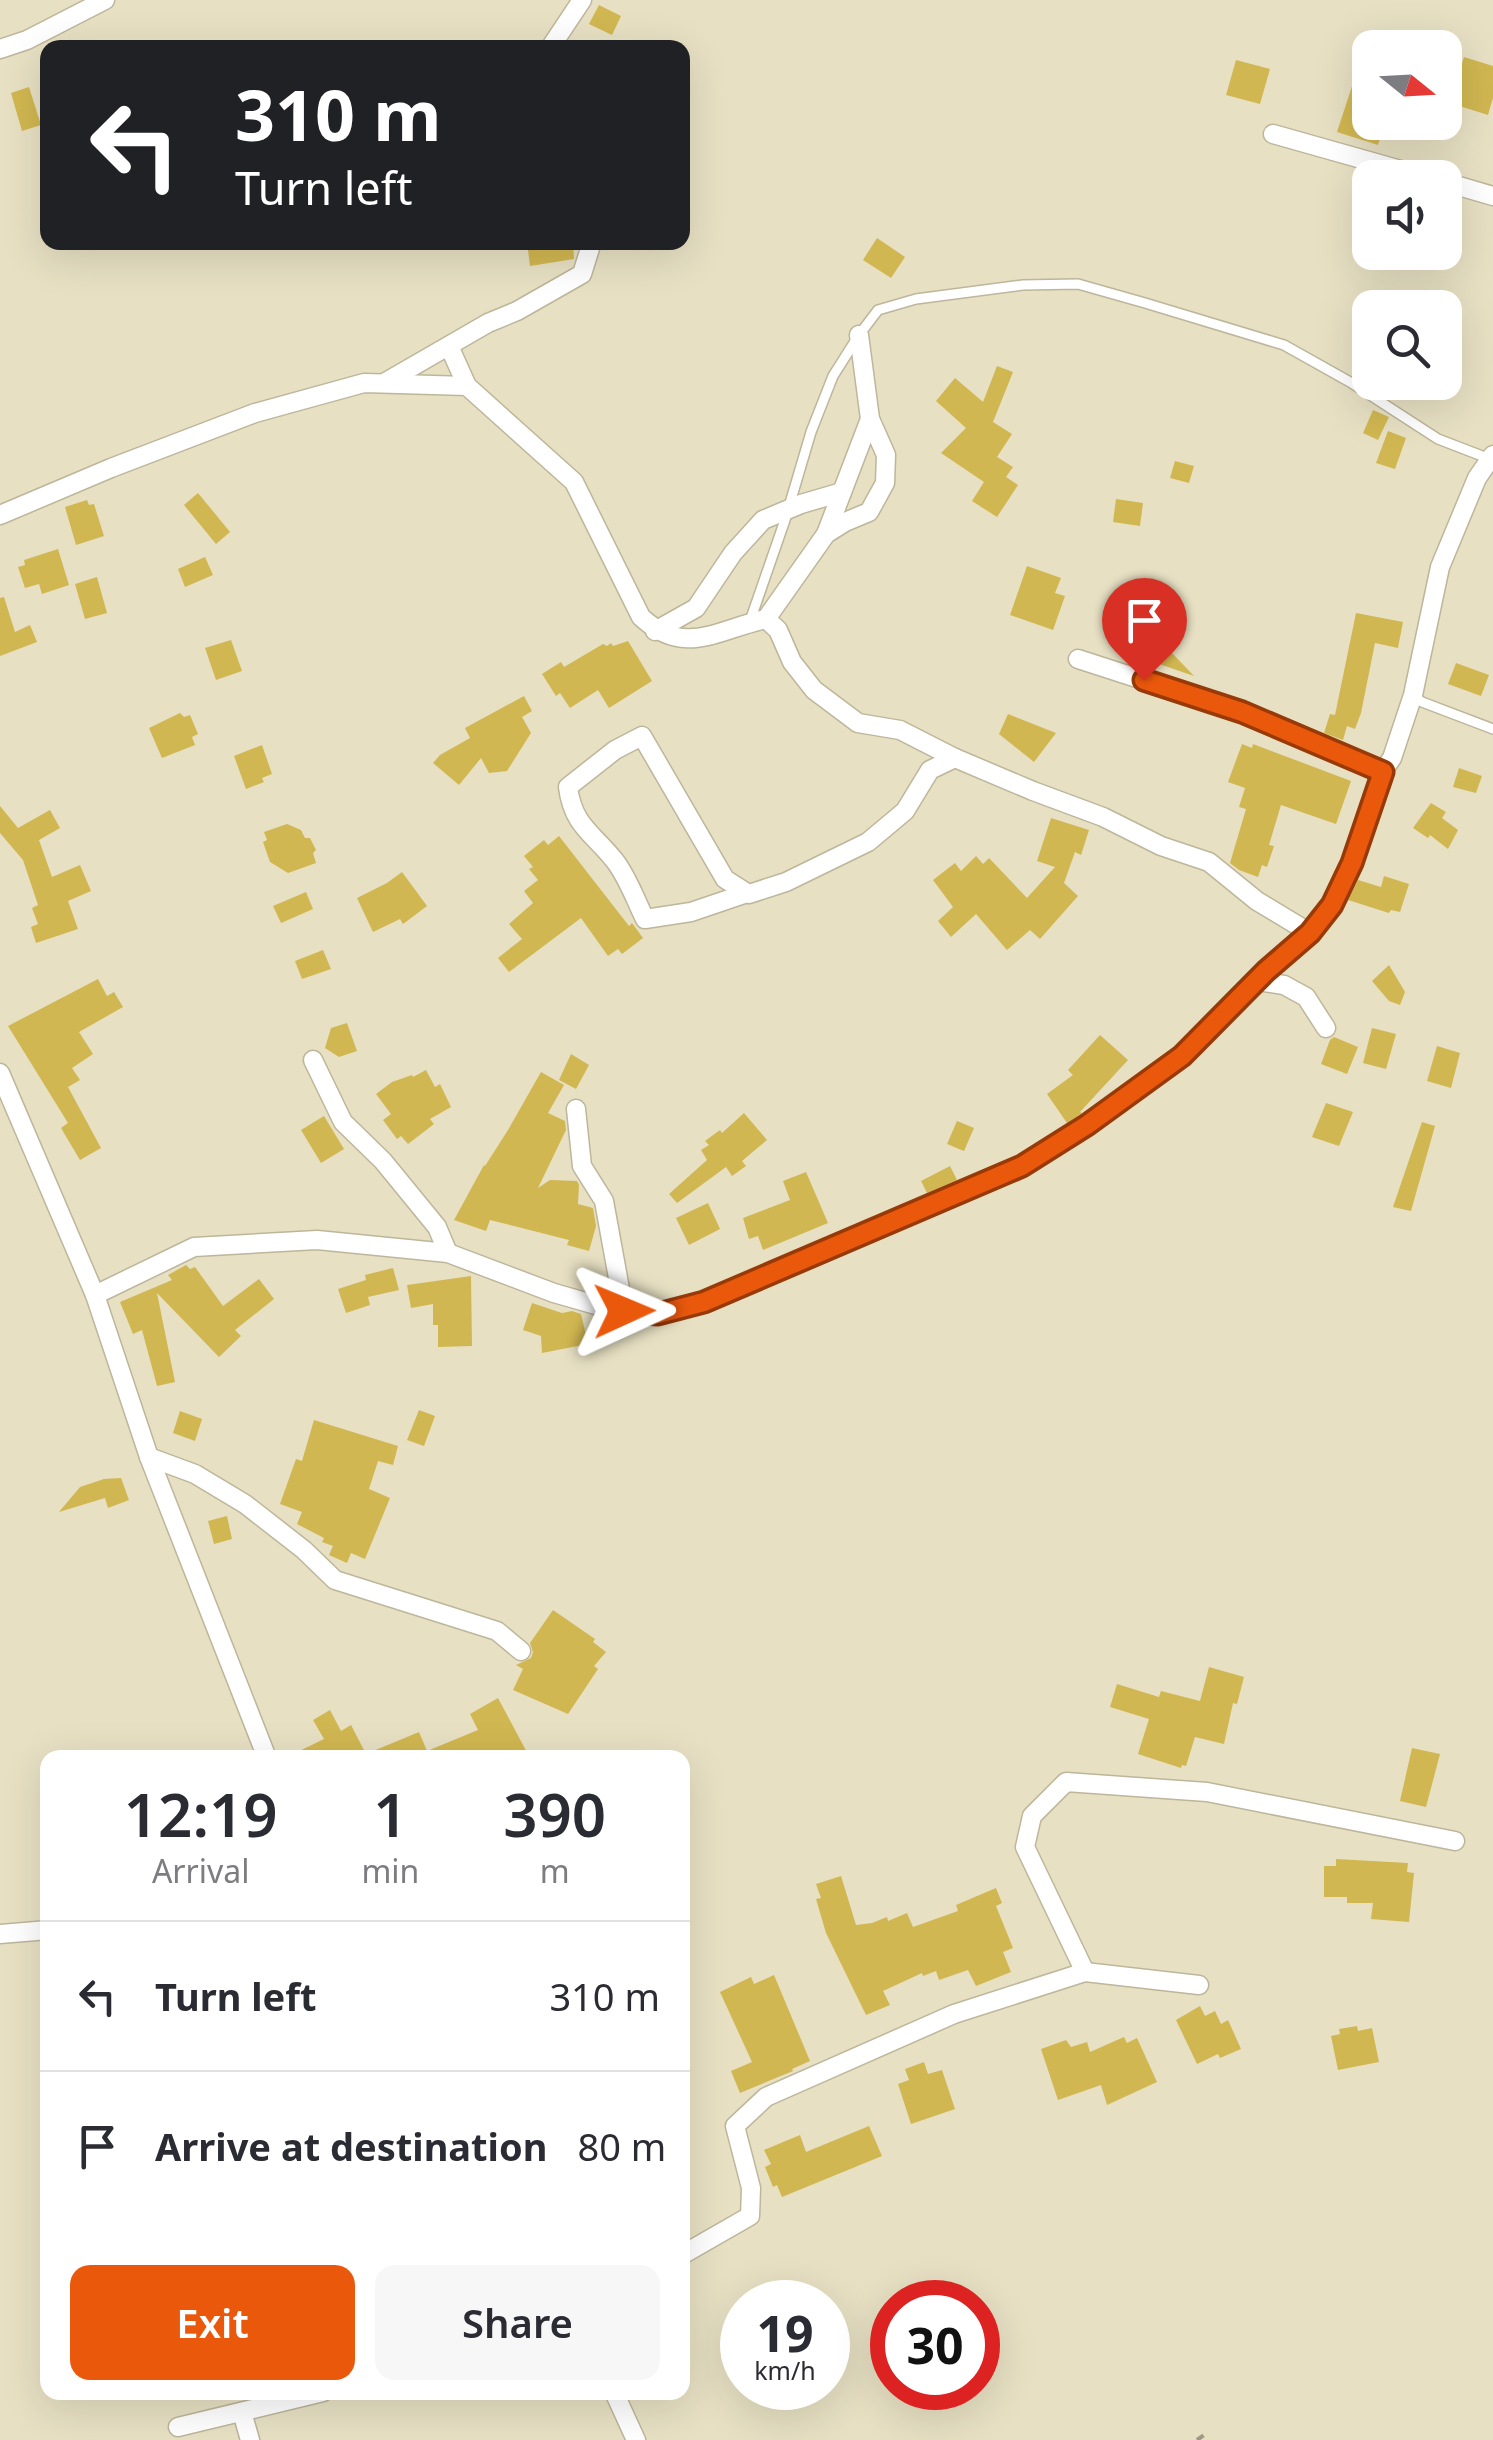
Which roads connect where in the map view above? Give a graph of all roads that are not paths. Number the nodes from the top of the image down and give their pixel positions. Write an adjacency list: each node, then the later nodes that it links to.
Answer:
1 (105, 0): 4 (street)
2 (582, 0): 3 (street)
3 (555, 40)
4 (0, 49)
5 (1273, 134): 6 (street)
6 (1366, 160)
7 (1462, 187): 8 (street)
8 (1493, 196)
9 (590, 250): 11 (street)
10 (859, 335): 14 (street); 15 (lane); 17 (lane)
11 (449, 346): 12 (street); 13 (street)
12 (382, 383): 13 (street); 18 (street)
13 (467, 386): 21 (street)
14 (870, 419): 16 (street); 19 (street)
15 (1492, 457): 23 (street)
16 (842, 492): 17 (street); 19 (street)
17 (788, 510): 20 (lane); 21 (street)
18 (0, 515)
19 (826, 534): 20 (street)
20 (758, 621): 21 (street); 25 (street)
21 (656, 630)
22 (1078, 659): 26 (street)
23 (1413, 695): 24 (lane); 26 (street)
24 (1493, 728)
25 (955, 758): 27 (street); 28 (street)
26 (1383, 772): 28 (street)
27 (747, 893): 27 (street)
28 (1310, 933): 29 (street)
29 (1257, 980): 30 (street); 36 (street)
30 (1326, 1028)
31 (313, 1060): 34 (street)
32 (0, 1073): 35 (street)
33 (576, 1109): 36 (street)
34 (448, 1253): 35 (street); 36 (street)
35 (95, 1294): 37 (street)
36 (624, 1311)
37 (149, 1458): 38 (street); 39 (street)
38 (522, 1651)
39 (264, 1750)
40 (1456, 1841): 43 (street)
41 (40, 1931): 42 (street)
42 (0, 1934)
43 (1085, 1972): 44 (street); 45 (street)
44 (1199, 1985)
45 (690, 2250)
46 (291, 2400): 48 (street)
47 (618, 2400): 51 (street)
48 (242, 2412): 49 (street); 50 (street)
49 (178, 2427)
50 (250, 2440)
51 (636, 2440)

